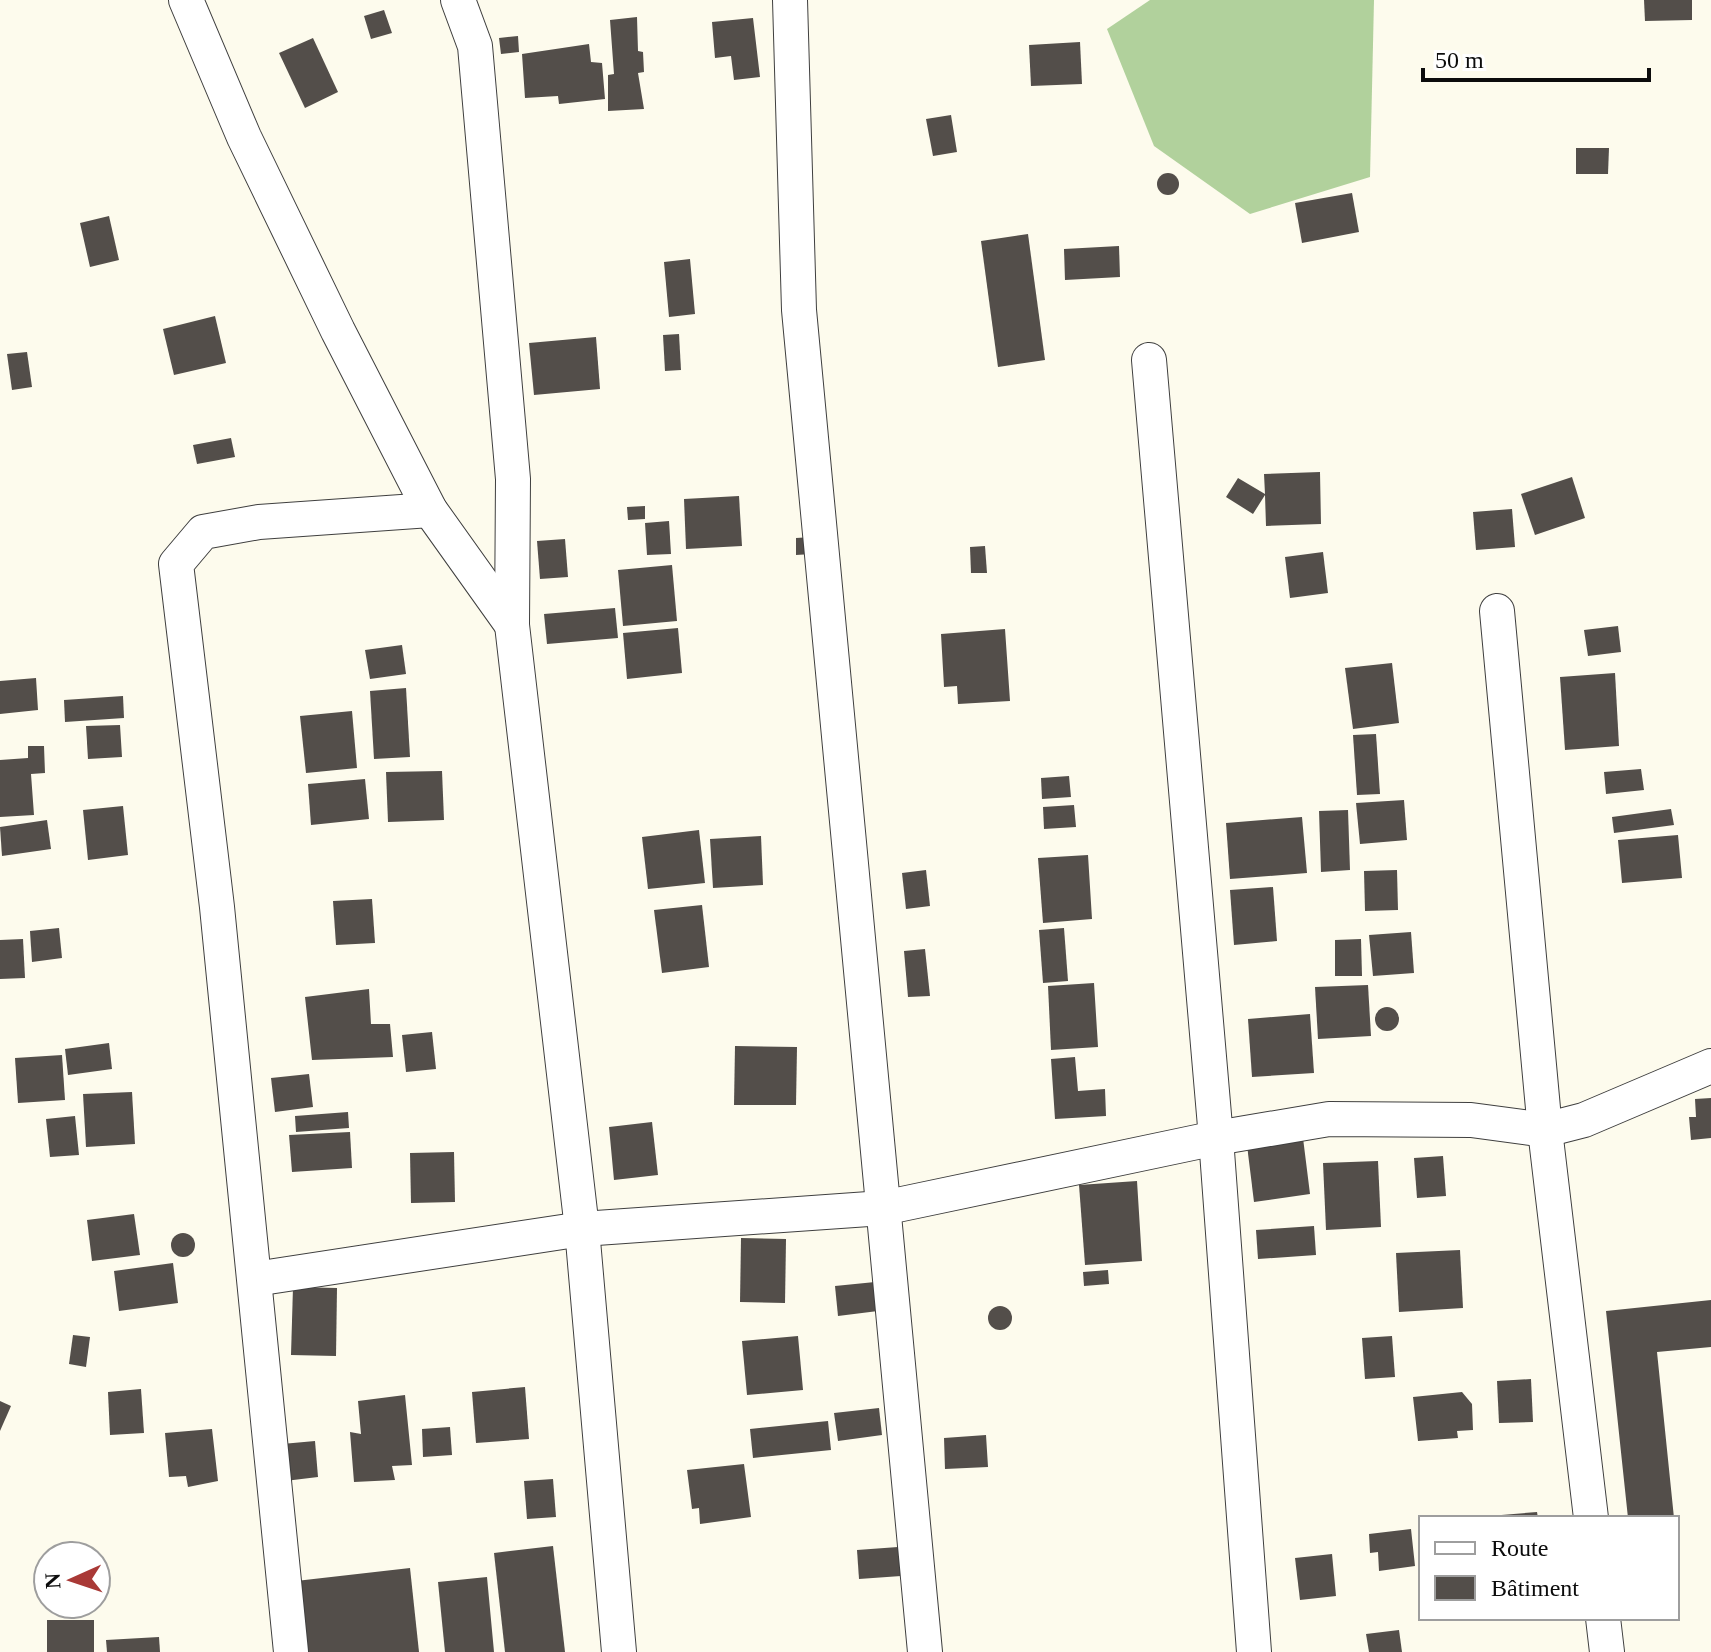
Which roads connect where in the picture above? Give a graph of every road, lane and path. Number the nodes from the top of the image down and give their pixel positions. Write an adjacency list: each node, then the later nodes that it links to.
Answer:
1 (186, 0): 5 (street)
2 (458, 0): 7 (street)
3 (790, 0): 11 (street)
4 (1149, 360): 10 (street)
5 (430, 510): 7 (street); 13 (street)
6 (1497, 611): 9 (street)
7 (512, 625): 12 (street)
8 (1711, 1066): 9 (street)
9 (1545, 1130): 10 (street); 14 (street)
10 (1216, 1138): 11 (street); 19 (street)
11 (883, 1208): 12 (street); 18 (street)
12 (582, 1229): 13 (street); 17 (street)
13 (255, 1279): 16 (street)
14 (1591, 1516)
15 (1603, 1620): 20 (street)
16 (291, 1652)
17 (619, 1652)
18 (925, 1652)
19 (1254, 1652)
20 (1607, 1652)

